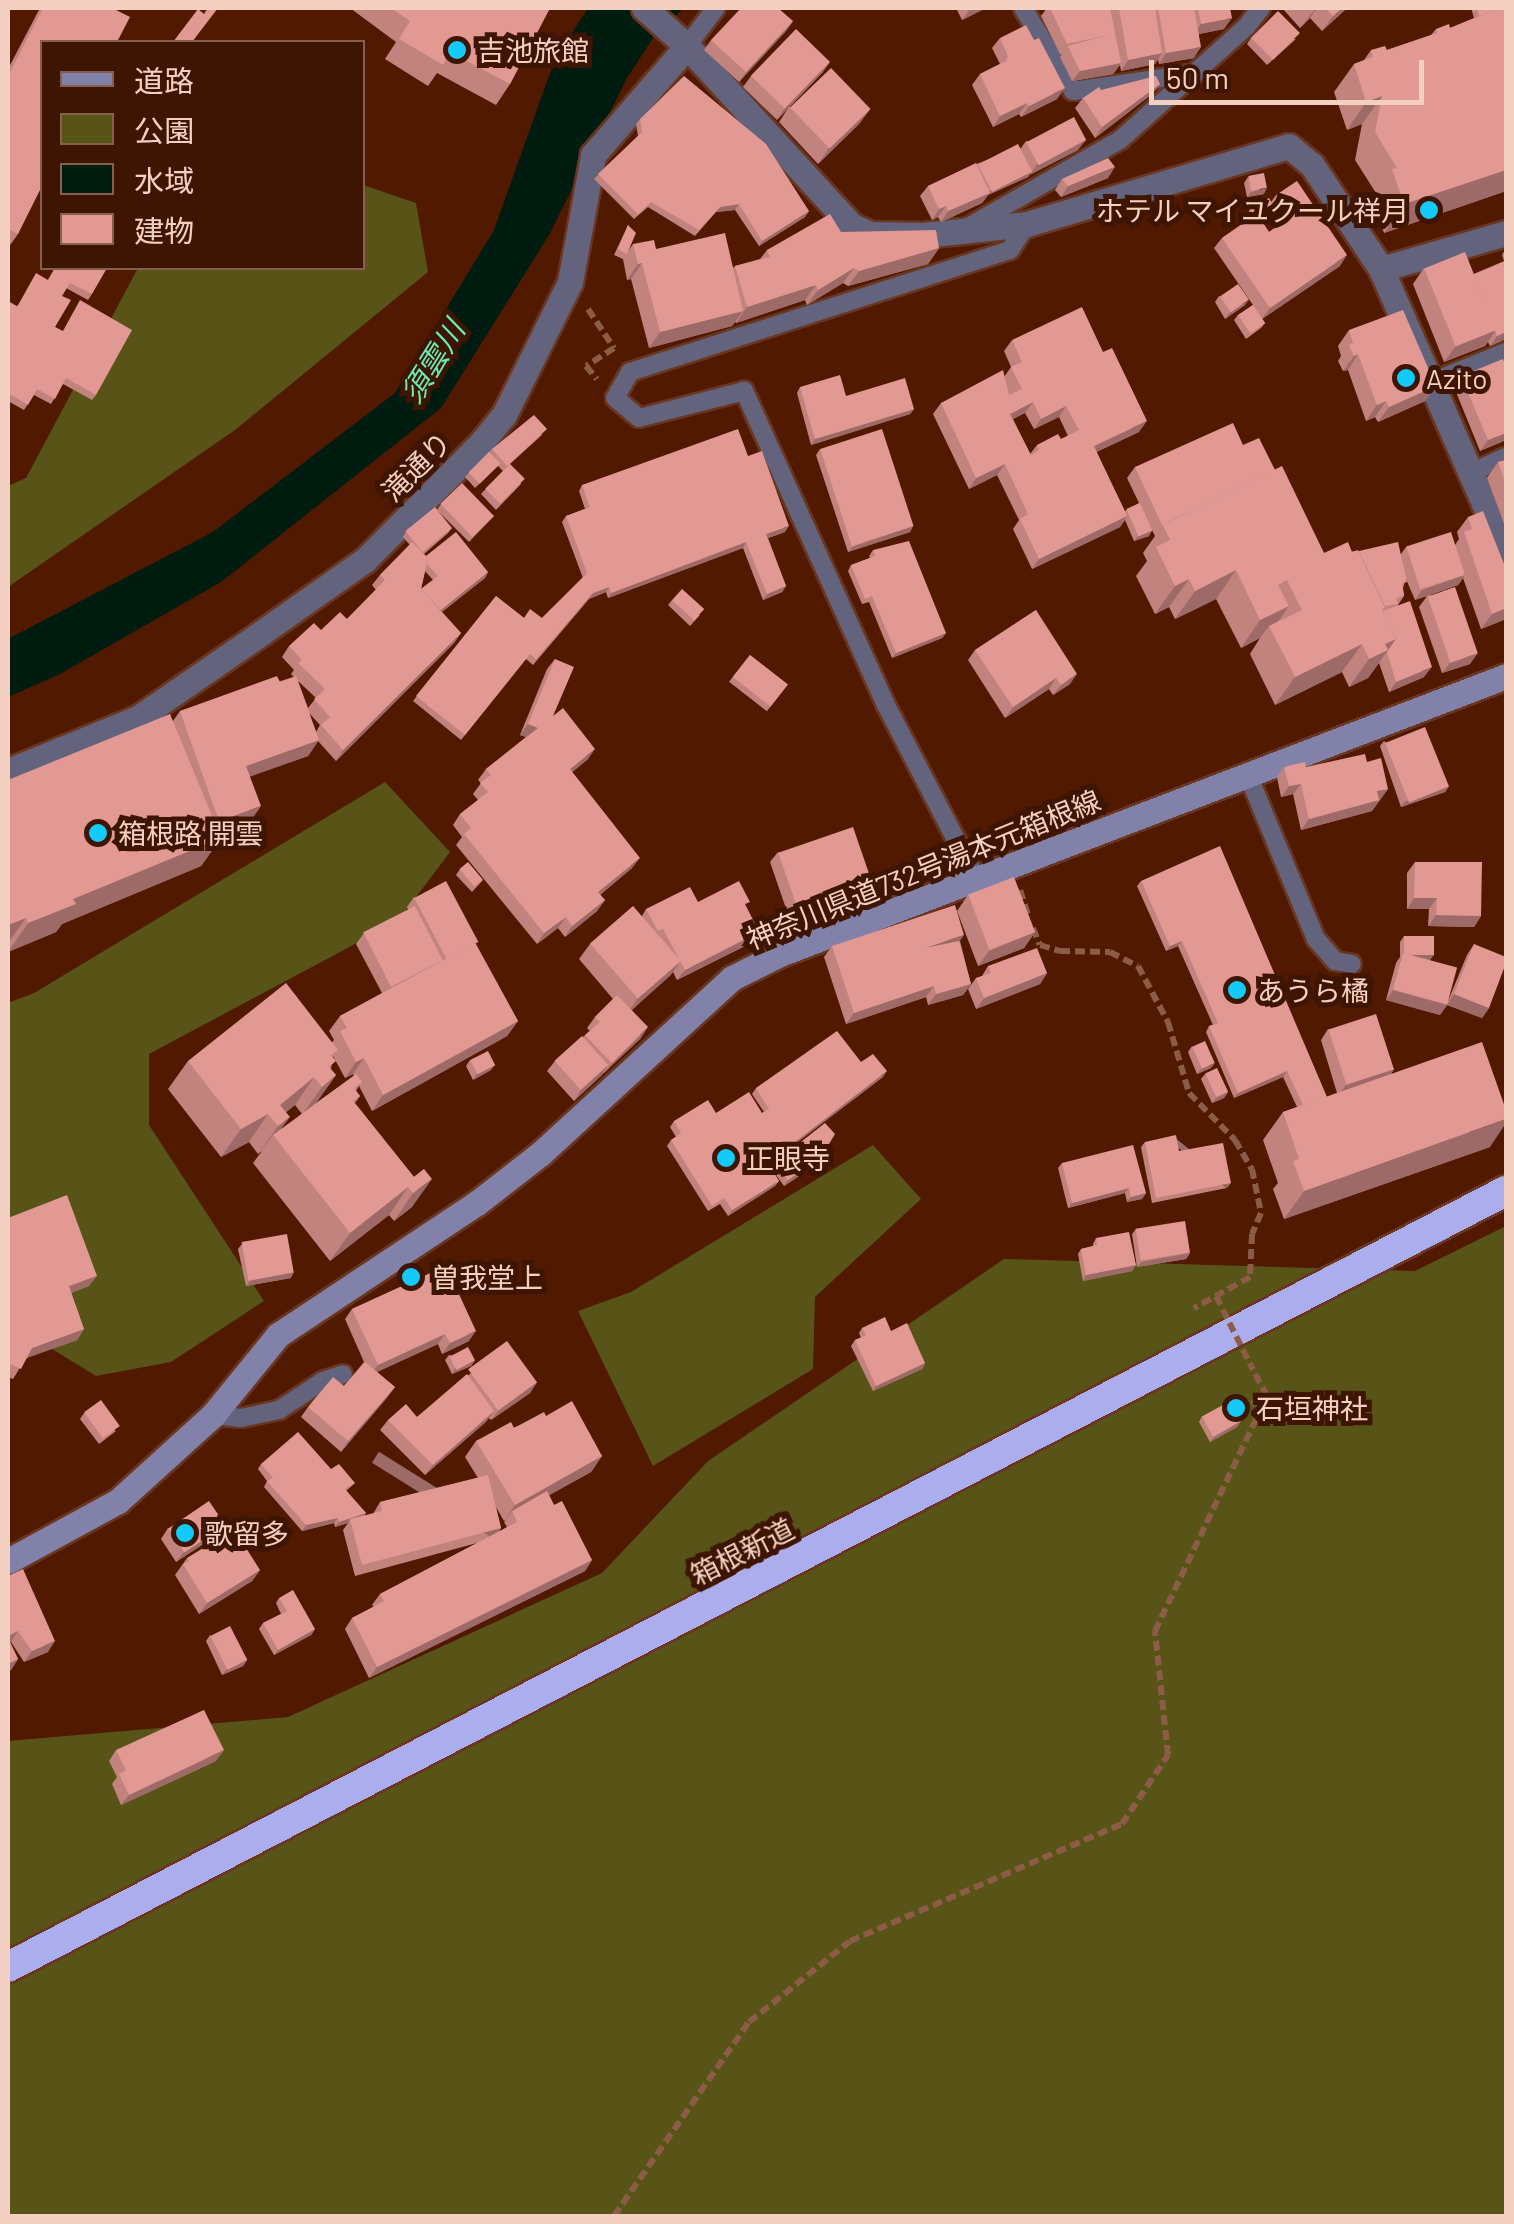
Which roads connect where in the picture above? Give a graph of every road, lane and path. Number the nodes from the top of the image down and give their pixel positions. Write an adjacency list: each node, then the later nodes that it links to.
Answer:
1 (644, 8): 5 (street)
2 (716, 8): 5 (lane)
3 (1029, 8): 6 (lane)
4 (1261, 8): 6 (lane)
5 (687, 46): 8 (street); 11 (street, 滝通り)
6 (1196, 73): 8 (lane)
7 (1027, 224): 8 (street); 10 (street); 14 (lane)
8 (961, 230)
9 (1506, 232): 10 (street)
10 (1381, 269): 13 (street)
11 (570, 282): 14 (path); 19 (street, 滝通り)
12 (1506, 352): 13 (lane)
13 (1431, 382): 16 (street)
14 (615, 398): 22 (lane)
15 (1506, 458): 16 (lane)
16 (1471, 472): 17 (street)
17 (1506, 554)
18 (1505, 681): 20 (main road, 神奈川県道732号湯本元箱根線)
19 (8, 770)
20 (1248, 775): 21 (main road, 神奈川県道732号湯本元箱根線); 23 (lane)
21 (1012, 864): 22 (main road, 神奈川県道732号湯本元箱根線); 26 (path, bridge)
22 (976, 878): 28 (main road, 神奈川県道732号湯本元箱根線)
23 (1352, 964)
24 (1506, 1191): 30 (highway, 箱根新道)
25 (343, 1374): 28 (lane)
26 (1267, 1396): 27 (path); 31 (path)
27 (1238, 1411)
28 (213, 1415): 29 (main road, 神奈川県道732号湯本元箱根線)
29 (8, 1561)
30 (8, 1967)
31 (614, 2216)

